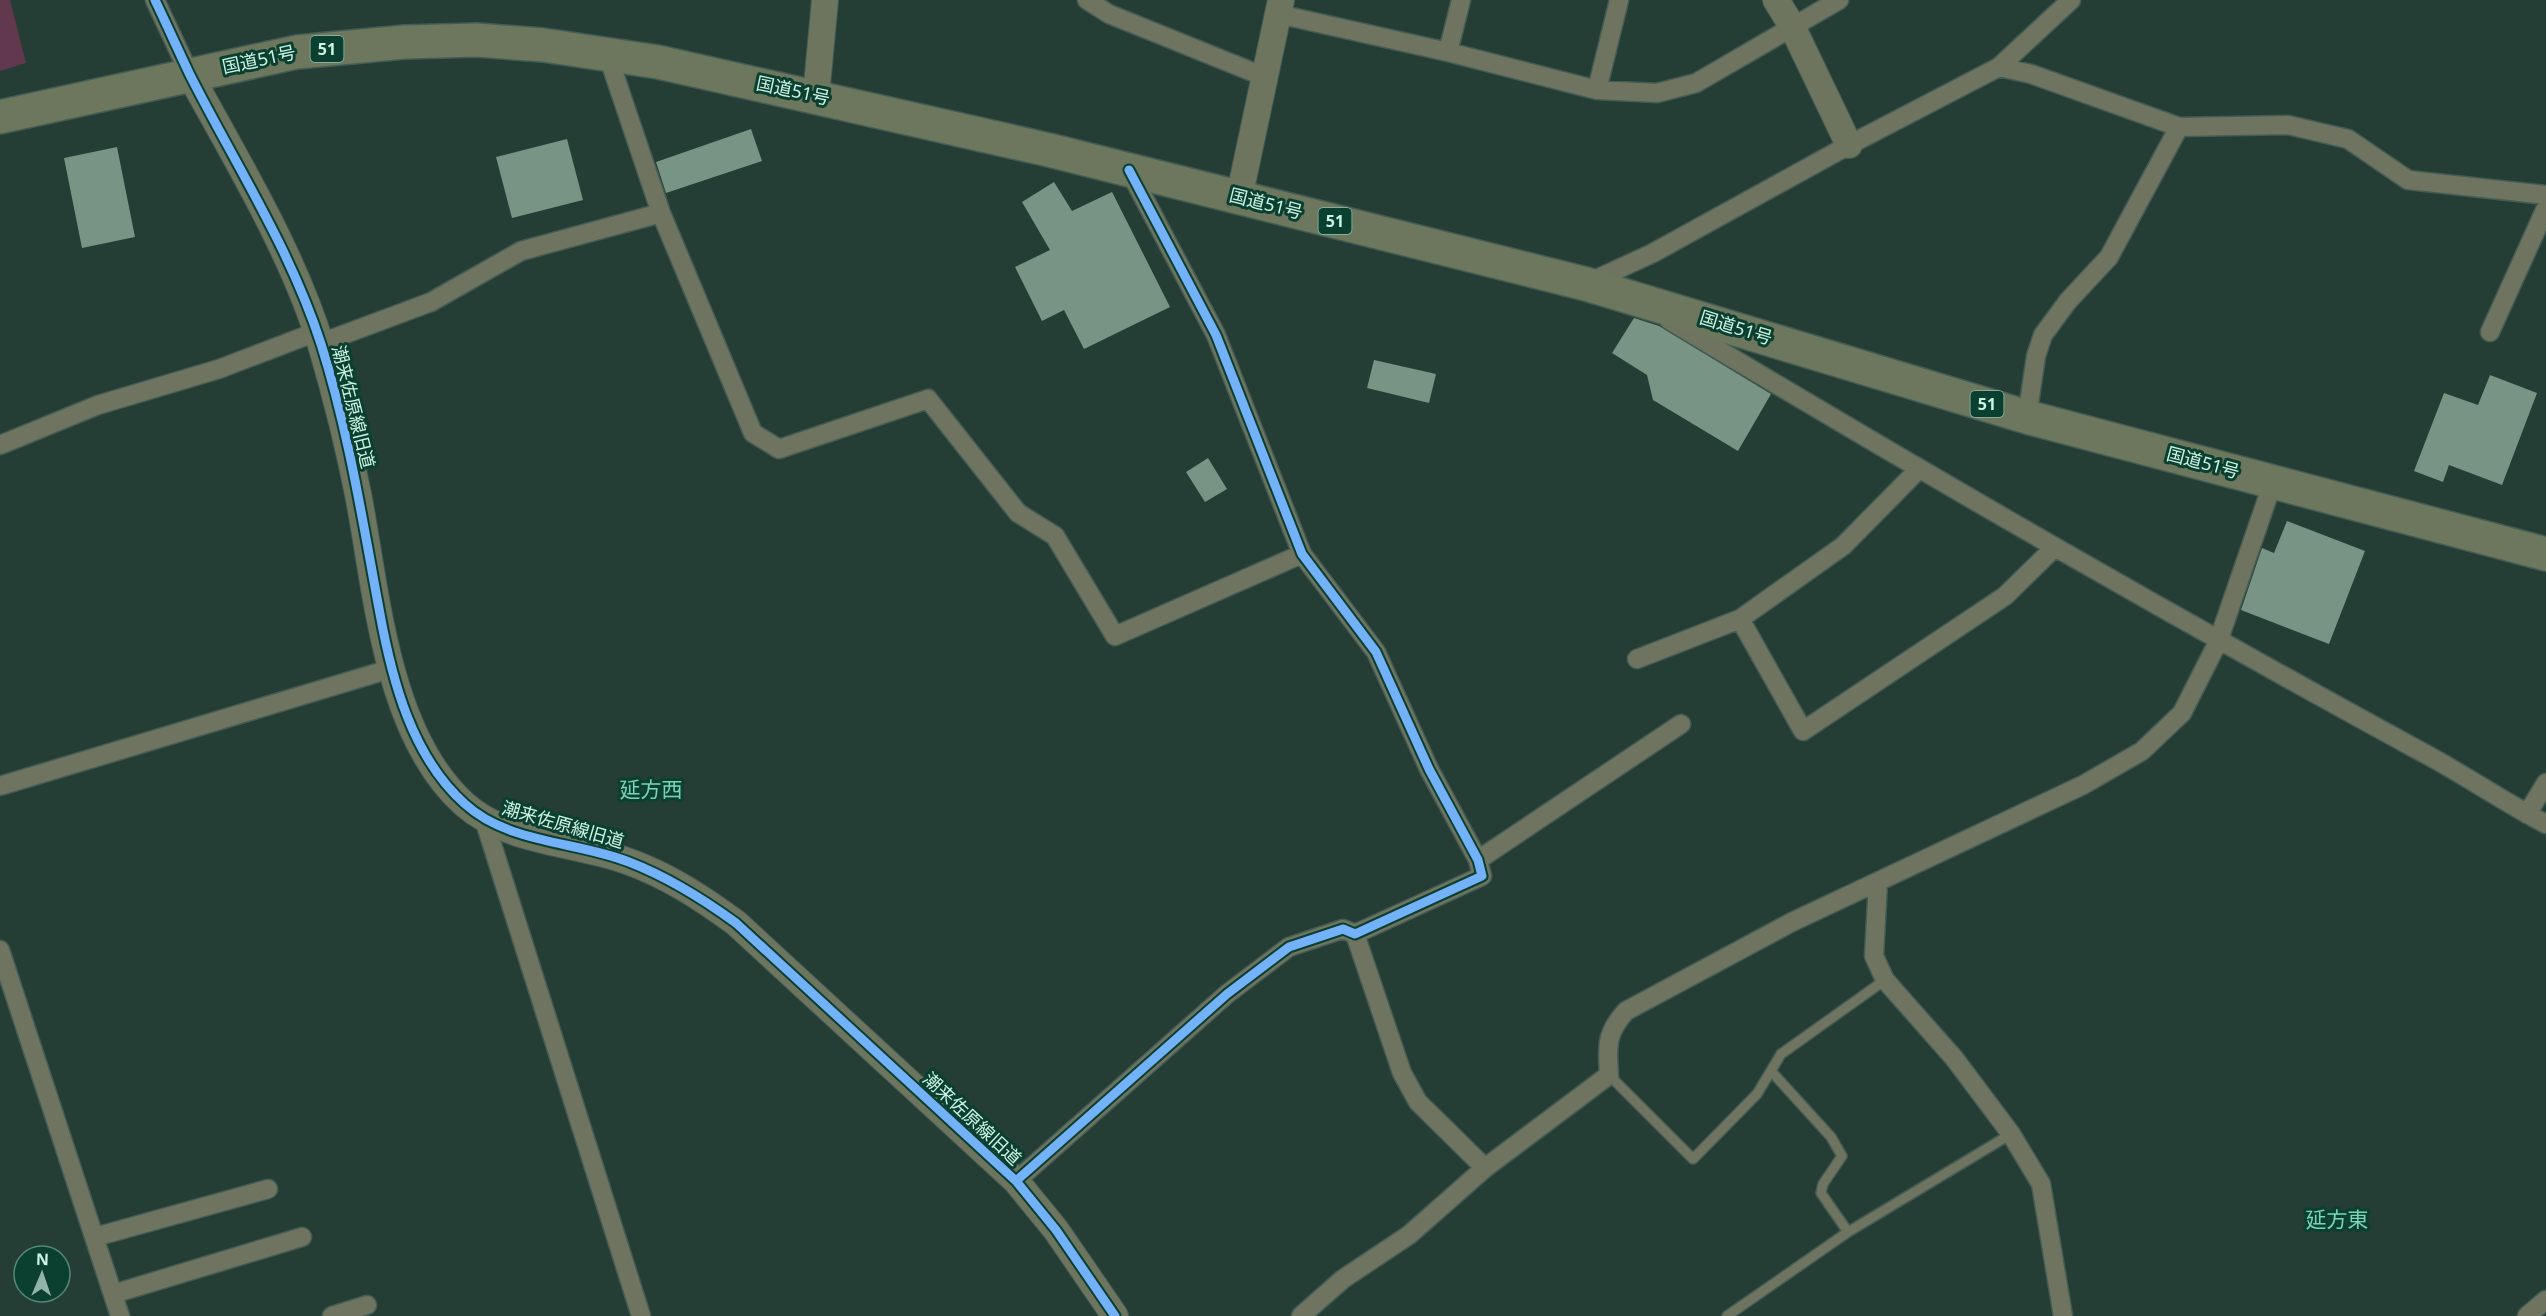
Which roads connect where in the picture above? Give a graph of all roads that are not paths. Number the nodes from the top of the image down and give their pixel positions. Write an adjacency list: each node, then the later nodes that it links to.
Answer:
1 (155, 0): 14 (street)
2 (825, 0): 17 (street)
3 (1087, 0): 15 (street)
4 (1461, 0): 11 (street)
5 (1619, 0): 16 (street)
6 (1776, 0): 10 (street)
7 (1839, 0): 10 (street)
8 (2071, 0): 13 (street)
9 (1280, 7): 11 (street); 15 (street)
10 (1792, 26): 16 (street); 20 (street)
11 (1448, 52): 16 (street)
12 (607, 53): 14 (highway, 国道51号 / 51); 17 (highway, 国道51号 / 51); 25 (street)
13 (1999, 68): 19 (street); 20 (street)
14 (190, 75): 18 (highway, 国道51号 / 51); 29 (street, 潮来佐原線旧道)
15 (1265, 78): 23 (street)
16 (1597, 90)
17 (816, 96): 21 (highway, 国道51号 / 51)
18 (0, 117)
19 (2179, 127): 22 (street); 30 (street)
20 (1849, 145): 26 (street)
21 (1129, 170): 23 (highway, 国道51号 / 51); 35 (street)
22 (2546, 195)
23 (1239, 198): 26 (highway, 国道51号 / 51)
24 (2546, 208): 28 (street)
25 (661, 213): 29 (street); 35 (street)
26 (1586, 284): 27 (highway, 国道51号 / 51)
27 (1631, 297): 30 (highway, 国道51号 / 51); 32 (street)
28 (2490, 332)
29 (318, 338): 31 (street); 40 (street, 潮来佐原線旧道)
30 (2027, 417): 33 (highway, 国道51号 / 51)
31 (0, 445)
32 (1918, 470): 34 (street); 37 (street)
33 (2273, 482): 36 (highway, 国道51号 / 51); 38 (street)
34 (2054, 548): 37 (street); 38 (street)
35 (1302, 554): 47 (street)
36 (2546, 554)
37 (1740, 619): 39 (street)
38 (2218, 642): 44 (street); 48 (street)
39 (1637, 659)
40 (390, 669): 43 (street); 45 (street, 潮来佐原線旧道)
41 (1681, 724): 47 (street)
42 (2546, 783): 44 (street)
43 (0, 786)
44 (2527, 814): 46 (street)
45 (484, 819): 56 (street, 潮来佐原線旧道); 66 (street)
46 (2546, 824)
47 (1478, 860): 49 (street)
48 (1878, 882): 51 (street); 53 (street)
49 (1355, 934): 55 (street); 56 (street)
50 (0, 950): 59 (street)
51 (1885, 980): 52 (lane); 54 (street)
52 (1771, 1071): 53 (lane); 58 (lane)
53 (1609, 1075): 55 (street)
54 (2011, 1134): 58 (lane); 70 (street)
55 (1485, 1168): 68 (street)
56 (1016, 1181): 67 (street, 潮来佐原線旧道)
57 (268, 1189): 59 (street)
58 (1848, 1232): 69 (lane)
59 (94, 1237): 61 (street)
60 (302, 1237): 61 (street)
61 (113, 1294): 64 (street)
62 (2546, 1300): 71 (street)
63 (367, 1305): 65 (street)
64 (120, 1316)
65 (332, 1316)
66 (641, 1316)
67 (1115, 1316)
68 (1301, 1316)
69 (1727, 1316)
70 (2063, 1316)
71 (2527, 1316)

